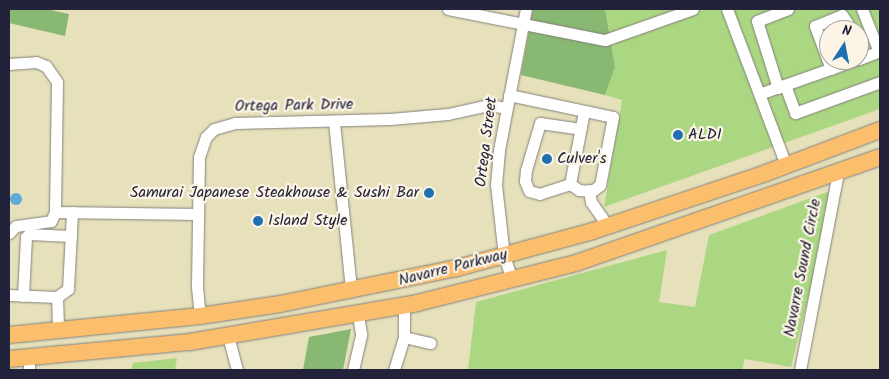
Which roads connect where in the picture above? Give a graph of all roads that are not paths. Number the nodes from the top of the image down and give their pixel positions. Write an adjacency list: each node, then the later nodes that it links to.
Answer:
1 (448, 9): 9 (street)
2 (526, 9): 9 (street, Ortega Street)
3 (693, 9): 9 (street)
4 (727, 9): 17 (street)
5 (788, 9): 16 (street)
6 (862, 9): 12 (street)
7 (830, 20): 8 (street)
8 (845, 20)
9 (523, 24): 18 (street, Ortega Street)
10 (819, 24): 11 (street)
11 (819, 36)
12 (879, 51)
13 (9, 64): 29 (street)
14 (829, 70): 16 (street)
15 (880, 82): 16 (street)
16 (781, 87): 17 (street)
17 (759, 94): 25 (street)
18 (509, 95): 19 (street, Ortega Street); 20 (street)
19 (506, 108): 21 (street, Ortega Park Drive); 35 (street, Ortega Street)
20 (584, 111): 22 (street); 28 (street)
21 (334, 122): 31 (street, Ortega Park Drive); 37 (street)
22 (581, 129): 27 (street); 27 (street)
23 (880, 130): 25 (highway, Navarre Parkway)
24 (880, 157): 26 (highway, Navarre Parkway)
25 (786, 165): 32 (highway, Navarre Parkway)
26 (838, 172): 36 (highway, Navarre Parkway); 54 (street, Navarre Sound Circle)
27 (570, 184): 28 (street)
28 (589, 190): 32 (street)
29 (55, 212): 30 (street); 33 (street)
30 (72, 212): 31 (street); 34 (street)
31 (198, 214): 43 (street, Ortega Park Drive)
32 (608, 226): 35 (highway, Navarre Parkway)
33 (9, 233)
34 (71, 236): 39 (street); 40 (street)
35 (504, 256): 36 (street, Ortega Street); 37 (highway, Navarre Parkway)
36 (512, 280): 41 (highway, Navarre Parkway)
37 (351, 290): 43 (highway, Navarre Parkway)
38 (9, 295): 39 (street)
39 (23, 296): 40 (street)
40 (56, 297): 44 (street)
41 (404, 305): 42 (highway, Navarre Parkway); 47 (street)
42 (358, 314): 46 (highway, Navarre Parkway); 52 (street)
43 (200, 316): 44 (highway, Navarre Parkway)
44 (53, 331): 45 (highway, Navarre Parkway); 50 (highway)
45 (9, 335)
46 (228, 336): 50 (highway, Navarre Parkway); 51 (street)
47 (404, 337): 48 (street); 53 (street)
48 (430, 343)
49 (9, 359): 50 (highway, Navarre Parkway)
50 (29, 364)
51 (236, 370)
52 (353, 370)
53 (394, 370)
54 (800, 370)

